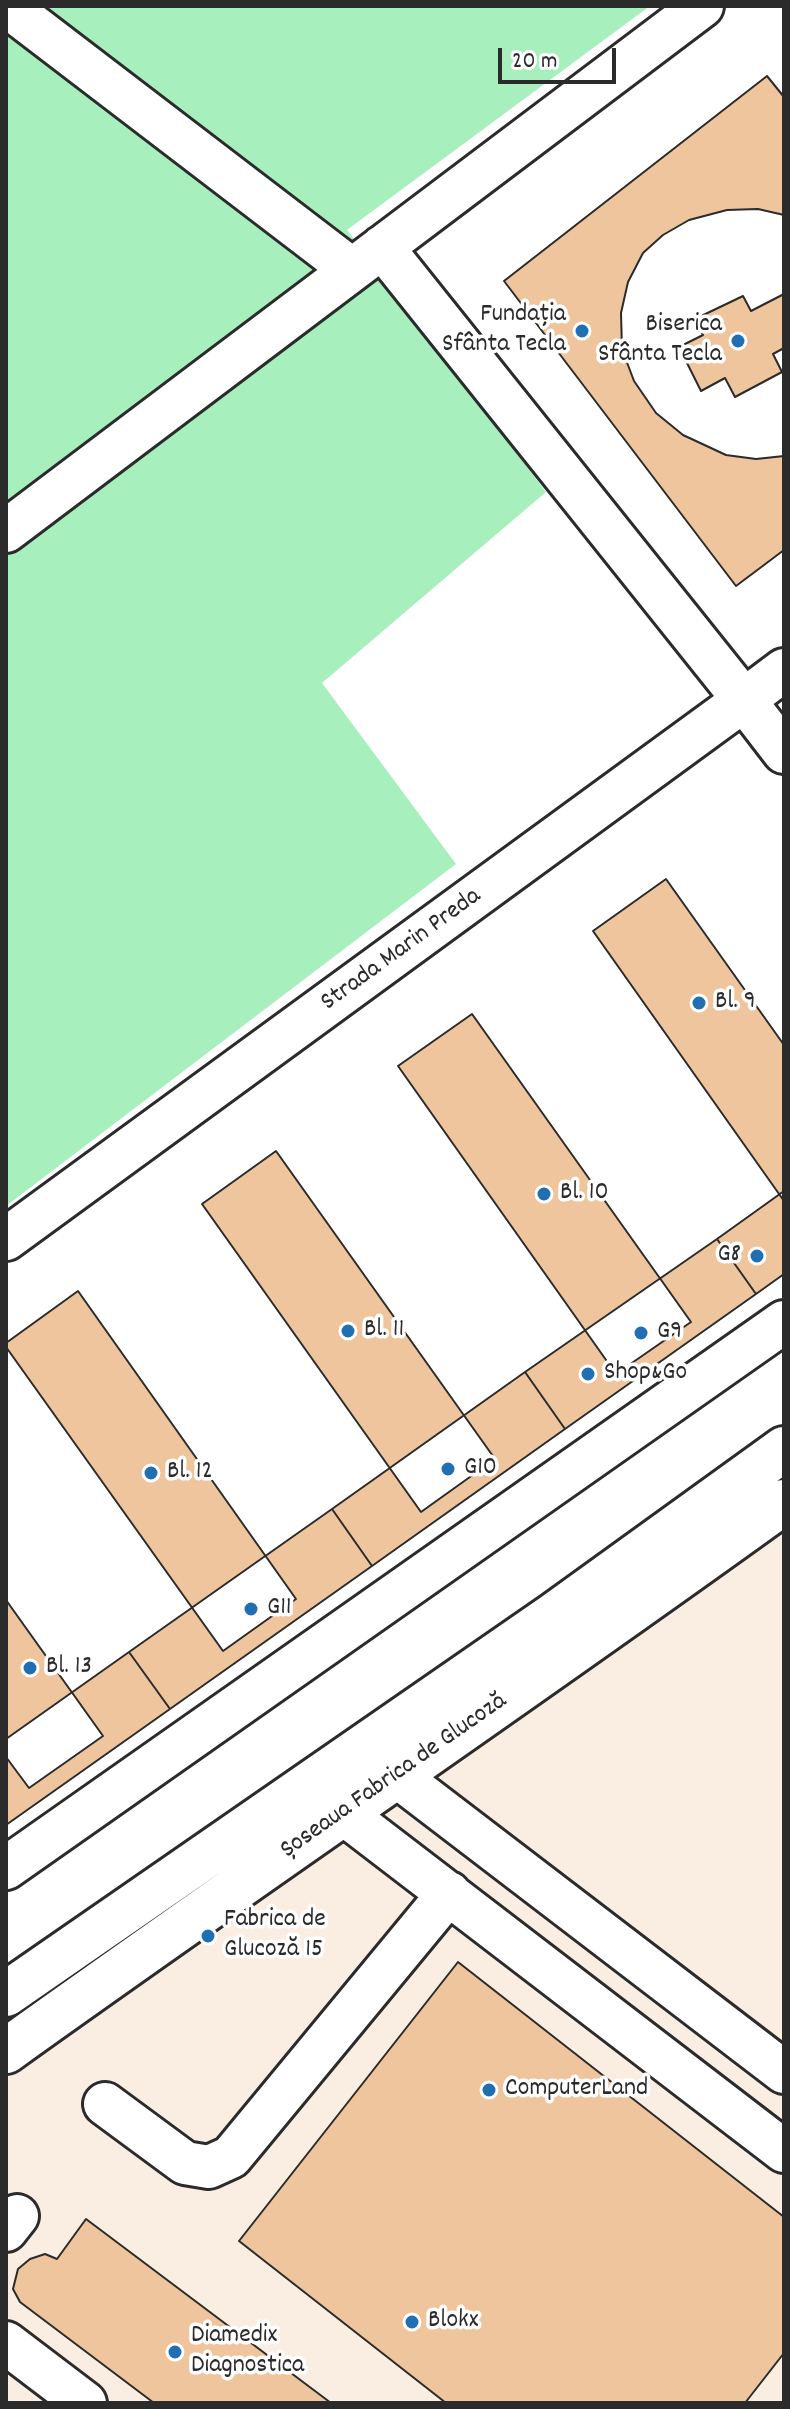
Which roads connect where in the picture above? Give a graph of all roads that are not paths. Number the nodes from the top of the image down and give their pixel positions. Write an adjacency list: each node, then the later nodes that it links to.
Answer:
1 (7, 6): 3 (street)
2 (702, 6): 3 (street)
3 (366, 258): 4 (street); 6 (street)
4 (6, 531)
5 (784, 670): 6 (street, Strada Marin Preda)
6 (744, 700): 7 (street); 8 (street, Strada Marin Preda)
7 (784, 752)
8 (6, 1239)
9 (784, 1322): 14 (street)
10 (784, 1449): 16 (main road, Șoseaua Fabrica de Glucoză)
11 (784, 1502): 12 (main road, Șoseaua Fabrica de Glucoză)
12 (397, 1776): 13 (main road, Șoseaua Fabrica de Glucoză); 18 (street)
13 (343, 1813): 15 (street); 17 (main road, Șoseaua Fabrica de Glucoză)
14 (6, 1868)
15 (449, 1893): 19 (street); 20 (street)
16 (6, 1994)
17 (6, 2051)
18 (784, 2072)
19 (105, 2104)
20 (784, 2151)
21 (6, 2343): 22 (street)
22 (85, 2403)

